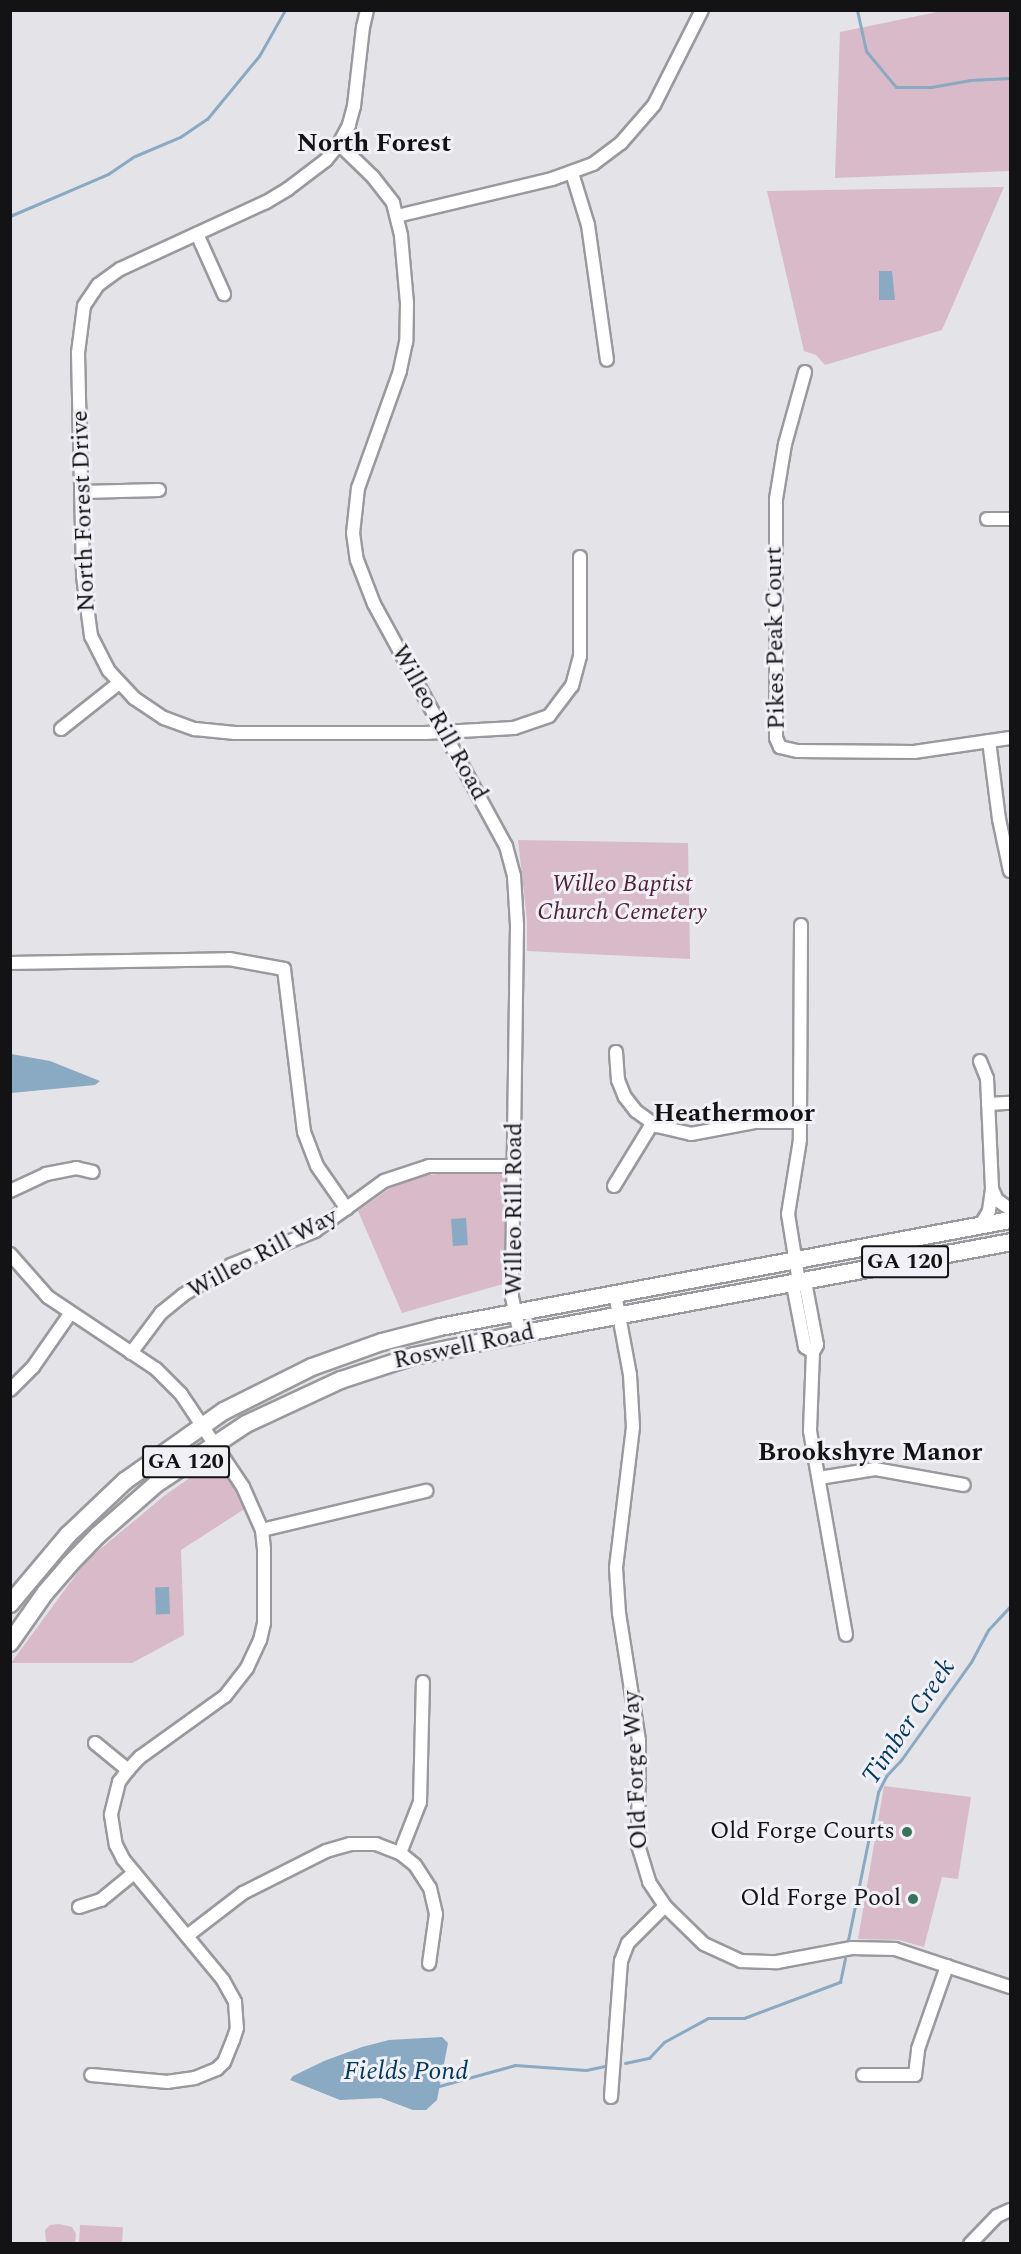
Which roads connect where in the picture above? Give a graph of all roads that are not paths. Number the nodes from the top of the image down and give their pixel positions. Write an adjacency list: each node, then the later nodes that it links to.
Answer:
1 (368, 10): 3 (street, North Forest Drive)
2 (702, 10): 4 (street)
3 (339, 144): 5 (street, Willeo Rill Road); 6 (street, North Forest Drive)
4 (572, 173): 5 (street); 8 (street)
5 (397, 216): 17 (street, Willeo Rill Road)
6 (197, 234): 7 (street); 11 (street, North Forest Drive)
7 (224, 294)
8 (607, 360)
9 (805, 372): 19 (street, Pikes Peak Court)
10 (159, 490): 11 (street)
11 (82, 492): 15 (street, North Forest Drive)
12 (987, 519): 13 (street)
13 (1011, 519)
14 (580, 557): 17 (street, North Forest Drive)
15 (119, 683): 16 (street); 17 (street, North Forest Drive)
16 (61, 729)
17 (442, 733): 29 (street, Willeo Rill Road)
18 (1011, 738): 19 (street, Pikes Peak Court)
19 (989, 741): 20 (street)
20 (1011, 871)
21 (801, 925): 27 (street)
22 (10, 963): 34 (street)
23 (615, 1052): 28 (street)
24 (980, 1061): 26 (street)
25 (1011, 1103): 26 (street)
26 (988, 1104): 32 (street)
27 (800, 1122): 28 (street); 40 (street)
28 (652, 1124): 31 (street)
29 (515, 1166): 34 (street, Willeo Rill Way); 43 (street, Willeo Rill Road)
30 (93, 1172): 33 (street)
31 (614, 1186)
32 (992, 1189): 35 (street); 37 (street)
33 (10, 1191)
34 (347, 1209): 47 (street, Willeo Rill Way)
35 (1011, 1209)
36 (1011, 1220): 37 (highway, Roswell Road / GA 120)
37 (980, 1226): 40 (highway, Roswell Road / GA 120)
38 (1011, 1242): 41 (highway, Roswell Road / GA 120)
39 (10, 1254): 44 (street)
40 (794, 1260): 41 (street); 42 (highway, Roswell Road / GA 120)
41 (799, 1282): 45 (highway, Roswell Road / GA 120); 51 (street)
42 (615, 1294): 43 (highway, Roswell Road / GA 120); 45 (street, Old Forge Way)
43 (515, 1313): 46 (street, Willeo Rill Road); 49 (highway, Roswell Road / GA 120)
44 (70, 1314): 47 (street); 48 (street)
45 (620, 1316): 46 (highway, Roswell Road / GA 120); 63 (street, Old Forge Way)
46 (520, 1334): 50 (highway, Roswell Road / GA 120)
47 (132, 1353): 49 (street)
48 (10, 1390)
49 (203, 1424): 50 (street); 55 (highway, Roswell Road / GA 120)
50 (215, 1443): 54 (street); 57 (highway, Roswell Road / GA 120)
51 (819, 1478): 52 (street); 56 (street)
52 (964, 1485)
53 (426, 1491): 54 (street)
54 (262, 1530): 60 (street)
55 (10, 1604)
56 (846, 1635)
57 (10, 1643)
58 (423, 1682): 61 (street)
59 (95, 1743): 60 (street)
60 (128, 1770): 62 (street)
61 (400, 1853): 65 (street); 66 (street)
62 (134, 1873): 64 (street); 65 (street)
63 (665, 1906): 67 (street, Old Forge Way); 71 (street)
64 (79, 1907)
65 (187, 1936): 69 (street)
66 (429, 1964)
67 (947, 1966): 68 (street, Old Forge Way); 70 (street)
68 (1011, 1986)
69 (91, 2075)
70 (863, 2075)
71 (611, 2097)
72 (1011, 2210): 73 (street)
73 (970, 2244)

